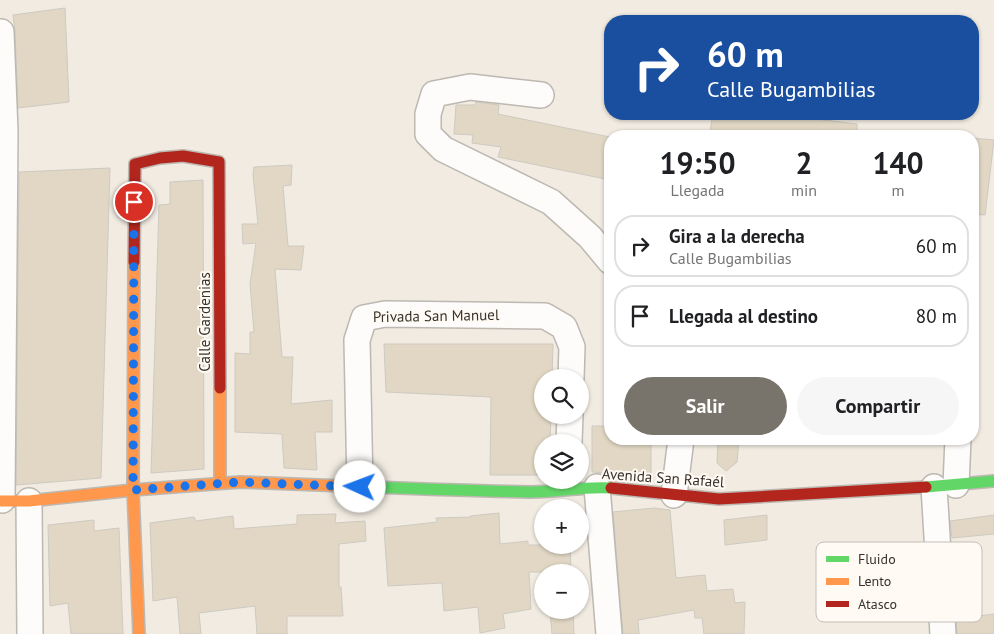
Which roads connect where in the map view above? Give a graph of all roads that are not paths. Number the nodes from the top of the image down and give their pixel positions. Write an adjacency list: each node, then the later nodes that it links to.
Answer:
1 (1, 32): 3 (street)
2 (541, 95): 4 (street)
3 (3, 131): 17 (street)
4 (604, 254)
5 (571, 369): 11 (street, Privada San Manuel)
6 (680, 445): 16 (street)
7 (956, 445): 10 (street)
8 (994, 481): 10 (street, Avenida San Rafaél)
9 (220, 483): 11 (street, Avenida San Rafaél); 15 (street, Avenida San Rafaél); 15 (street, Calle Gardenias)
10 (945, 486): 16 (street, Avenida San Rafaél); 19 (street)
11 (360, 487): 14 (street, Avenida San Rafaél)
12 (589, 487): 13 (street, Avenida San Rafaél)
13 (597, 487): 16 (street, Avenida San Rafaél); 22 (street)
14 (550, 489)
15 (133, 490): 18 (street, Avenida San Rafaél); 21 (street)
16 (674, 495)
17 (1, 500): 18 (street, Avenida San Rafaél)
18 (29, 500): 20 (street)
19 (944, 542)
20 (30, 634)
21 (139, 634)
22 (609, 634)

